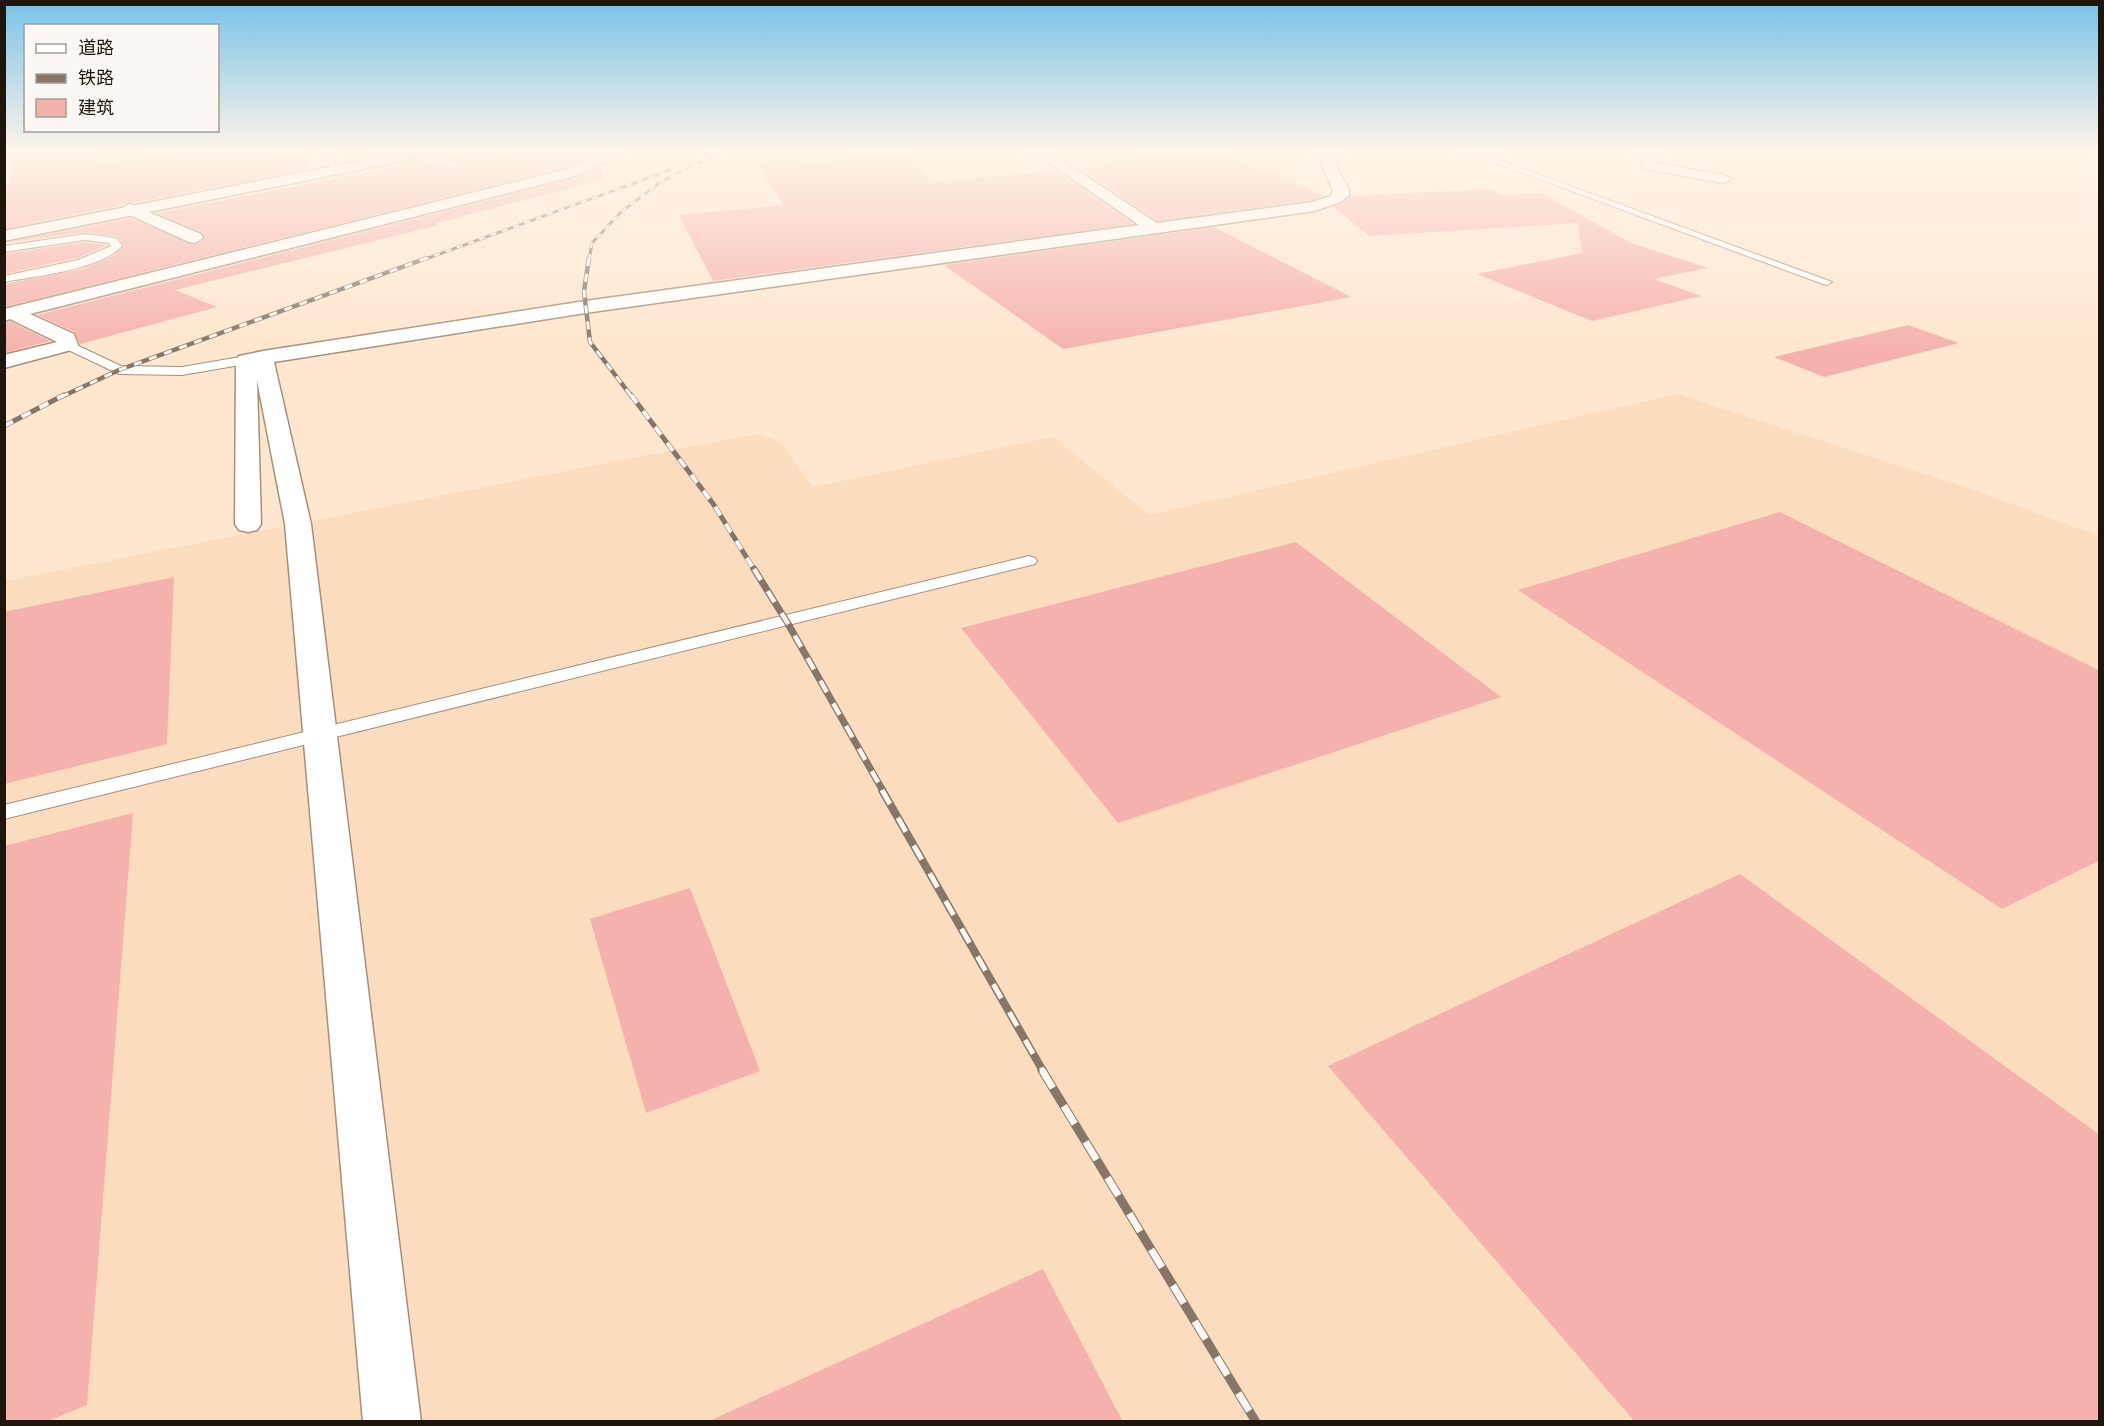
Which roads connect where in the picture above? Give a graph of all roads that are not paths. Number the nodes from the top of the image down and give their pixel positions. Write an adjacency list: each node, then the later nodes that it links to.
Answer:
1 (89, 218): 8 (street)
2 (148, 218): 9 (street)
3 (393, 218): 10 (street)
4 (1138, 218): 7 (street)
5 (1231, 218): 7 (street)
6 (1650, 218): 14 (lane)
7 (1152, 227): 17 (street)
8 (4, 236)
9 (195, 238)
10 (284, 245): 12 (street); 15 (street)
11 (4, 249): 13 (lane)
12 (312, 255)
13 (4, 279)
14 (1827, 282)
15 (8, 314): 16 (street)
16 (68, 345): 17 (lane); 18 (street)
17 (255, 358): 19 (street); 21 (street)
18 (4, 362)
19 (248, 524)
20 (1029, 561): 21 (lane)
21 (320, 734): 22 (lane); 23 (street)
22 (4, 812)
23 (392, 1422)

